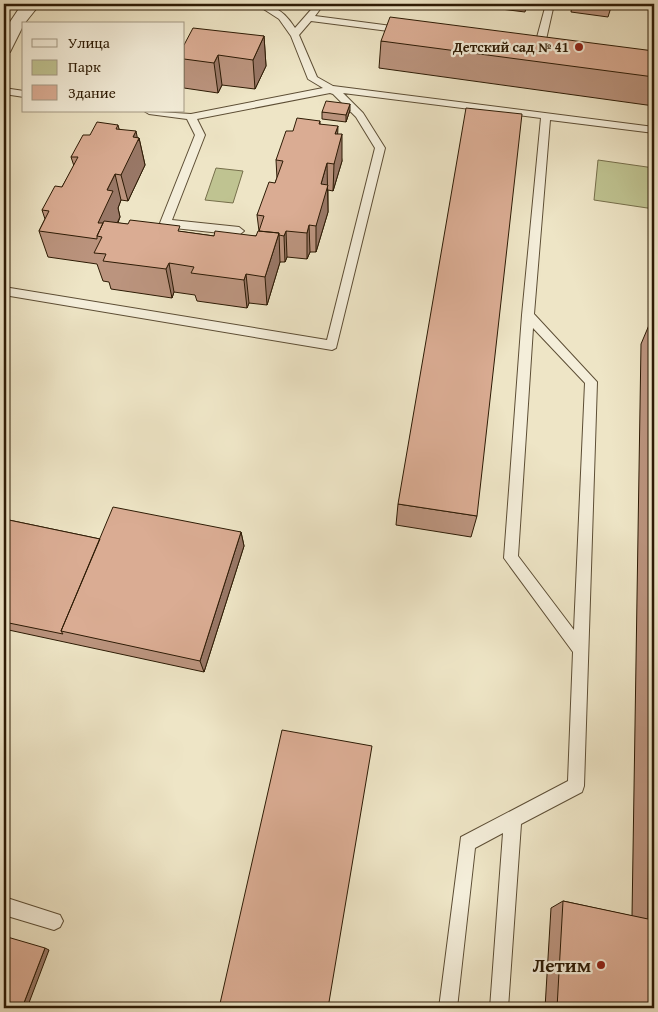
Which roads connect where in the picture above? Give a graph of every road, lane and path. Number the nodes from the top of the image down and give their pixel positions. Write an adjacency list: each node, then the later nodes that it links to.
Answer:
1 (31, 4): 9 (street)
2 (245, 4): 7 (lane)
3 (320, 4): 5 (lane)
4 (550, 4): 8 (lane)
5 (308, 18): 6 (lane); 7 (lane)
6 (412, 31)
7 (295, 34): 10 (lane)
8 (516, 44)
9 (4, 48)
10 (334, 89): 14 (lane); 15 (lane); 18 (lane)
11 (4, 91): 12 (lane)
12 (22, 94)
13 (156, 112): 15 (lane)
14 (546, 115): 16 (lane); 19 (lane)
15 (191, 117): 17 (lane)
16 (654, 130)
17 (239, 231)
18 (4, 291)
19 (528, 316): 20 (lane); 20 (lane)
20 (580, 649): 21 (lane)
21 (513, 819): 24 (lane); 25 (lane)
22 (4, 906): 23 (lane)
23 (54, 921)
24 (448, 1008)
25 (499, 1008)

